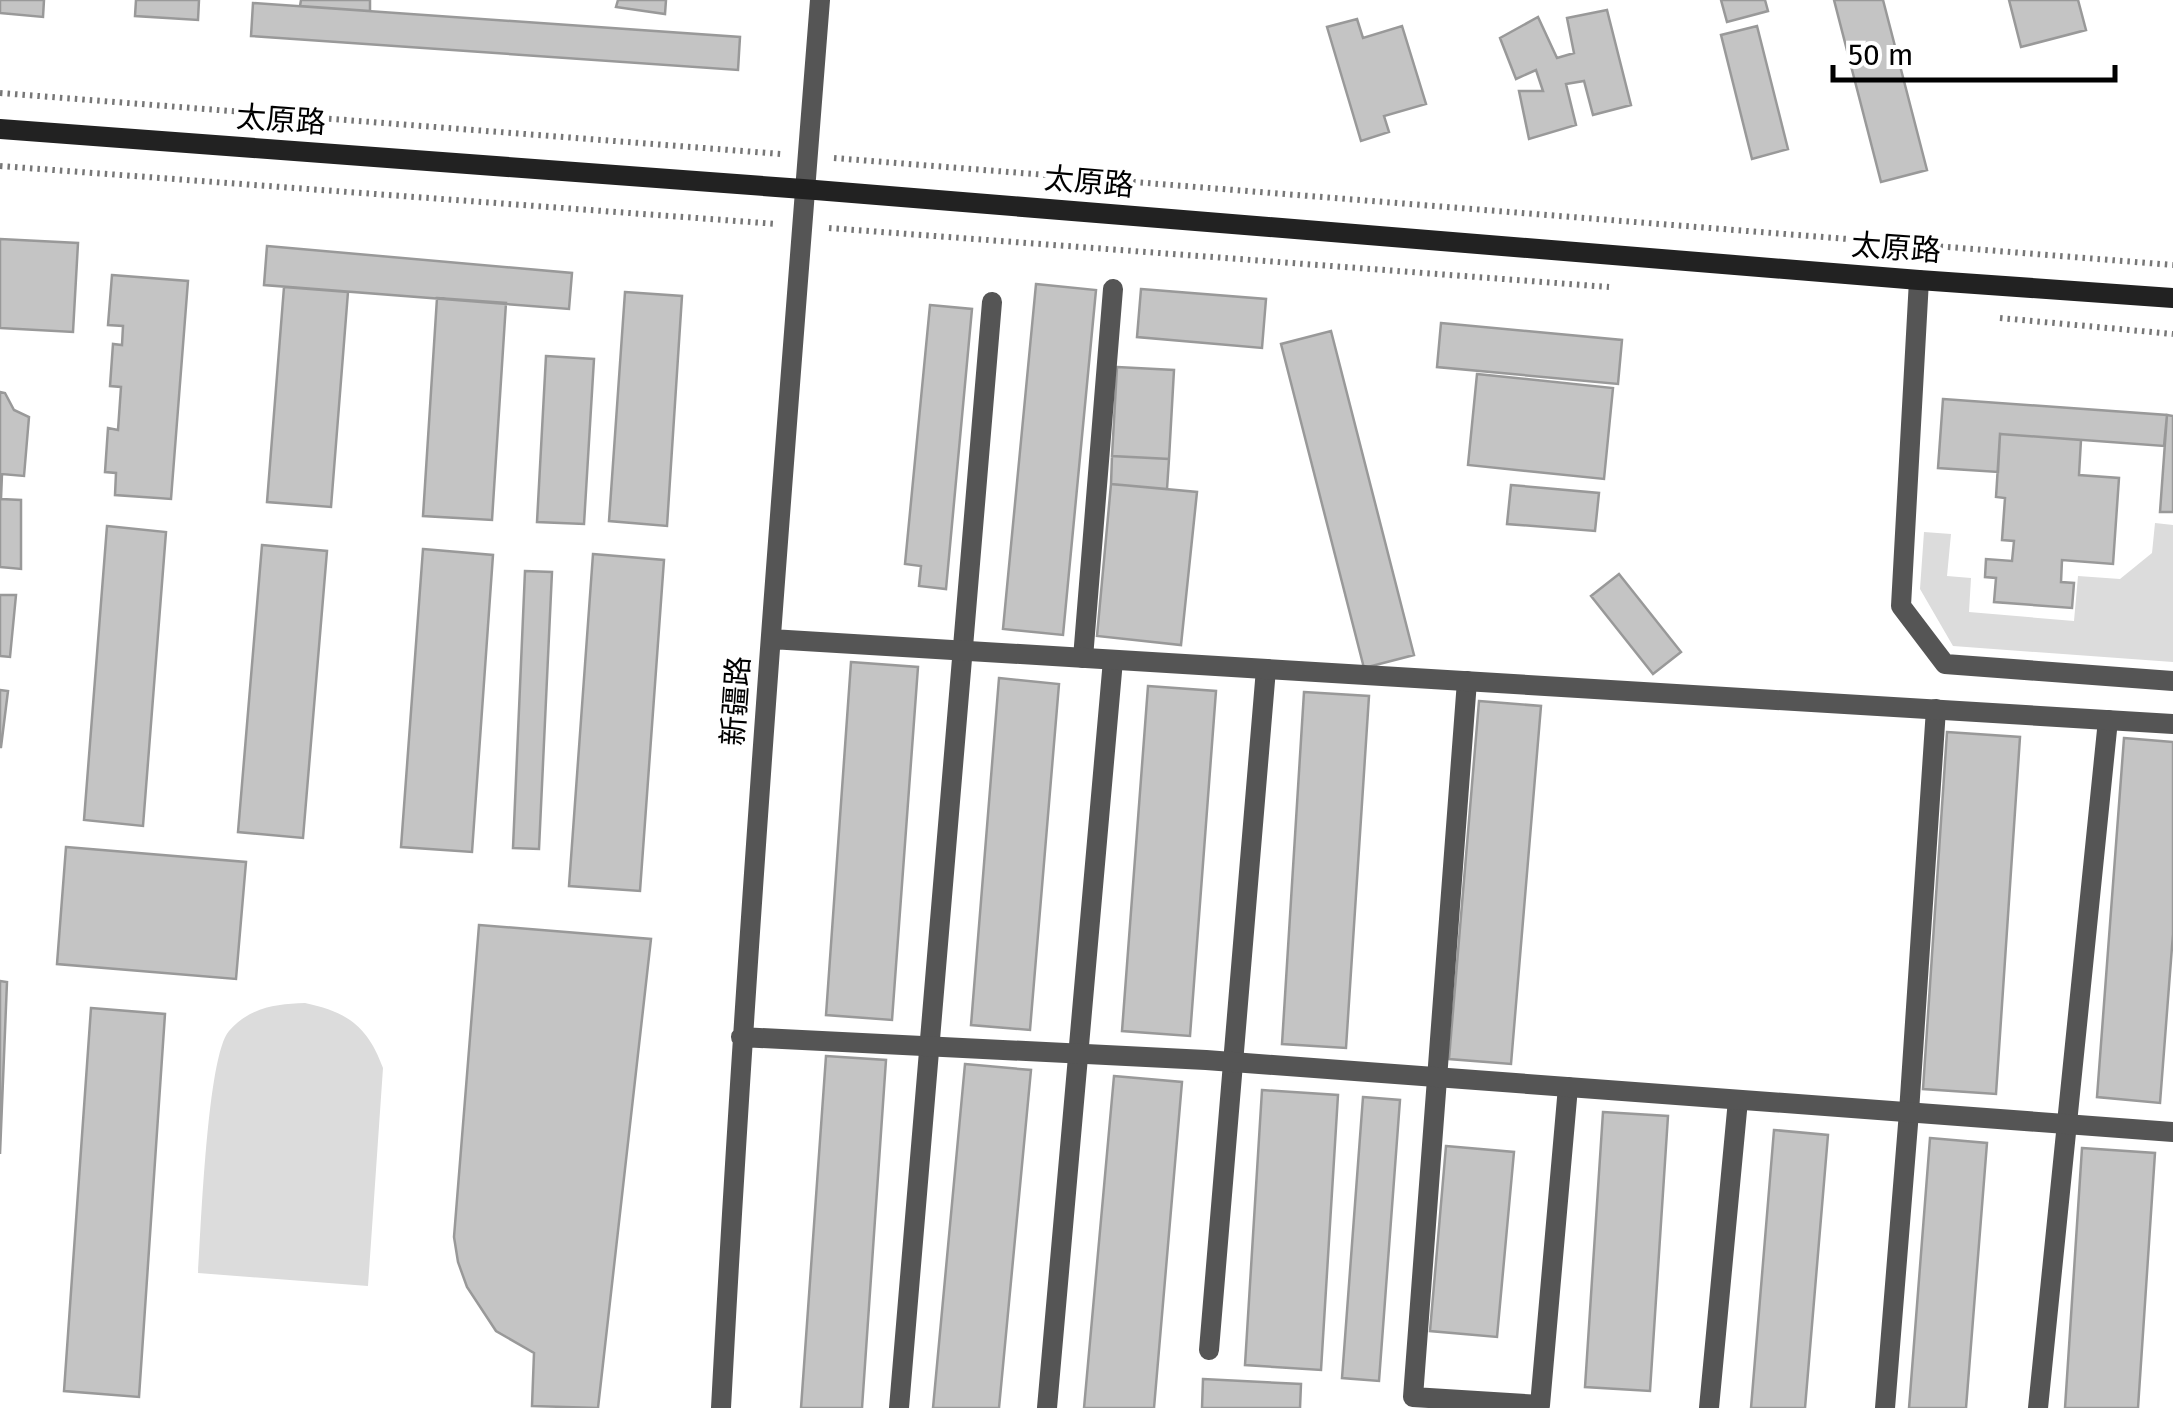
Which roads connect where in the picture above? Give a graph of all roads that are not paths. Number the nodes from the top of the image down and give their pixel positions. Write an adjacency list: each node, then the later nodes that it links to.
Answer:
1 (820, 0): 3 (street, 新疆路)
2 (0, 129): 3 (main road, 太原路)
3 (804, 188): 4 (main road, 太原路); 8 (street, 新疆路)
4 (1919, 280): 6 (main road, 太原路); 14 (street)
5 (1113, 288): 10 (street)
6 (2173, 298)
7 (992, 302): 9 (street)
8 (771, 639): 9 (street); 18 (street, 新疆路)
9 (964, 650): 10 (street); 19 (street)
10 (1082, 658): 11 (street)
11 (1114, 660): 12 (street); 20 (street)
12 (1266, 669): 13 (street); 21 (street)
13 (1466, 681): 15 (street); 22 (street)
14 (2173, 681)
15 (1936, 709): 16 (street); 25 (street)
16 (2108, 720): 17 (street); 26 (street)
17 (2173, 724)
18 (741, 1037): 19 (street); 29 (street, 新疆路)
19 (930, 1046): 20 (street); 30 (street)
20 (1080, 1054): 21 (street); 31 (street)
21 (1233, 1062): 22 (street); 28 (street)
22 (1437, 1077): 23 (street); 23 (street)
23 (1568, 1087): 24 (street)
24 (1738, 1100): 25 (street); 32 (street)
25 (1909, 1112): 26 (street); 33 (street)
26 (2067, 1124): 27 (street); 34 (street)
27 (2173, 1132)
28 (1209, 1350)
29 (721, 1408)
30 (900, 1408)
31 (1047, 1408)
32 (1708, 1408)
33 (1884, 1408)
34 (2038, 1408)

